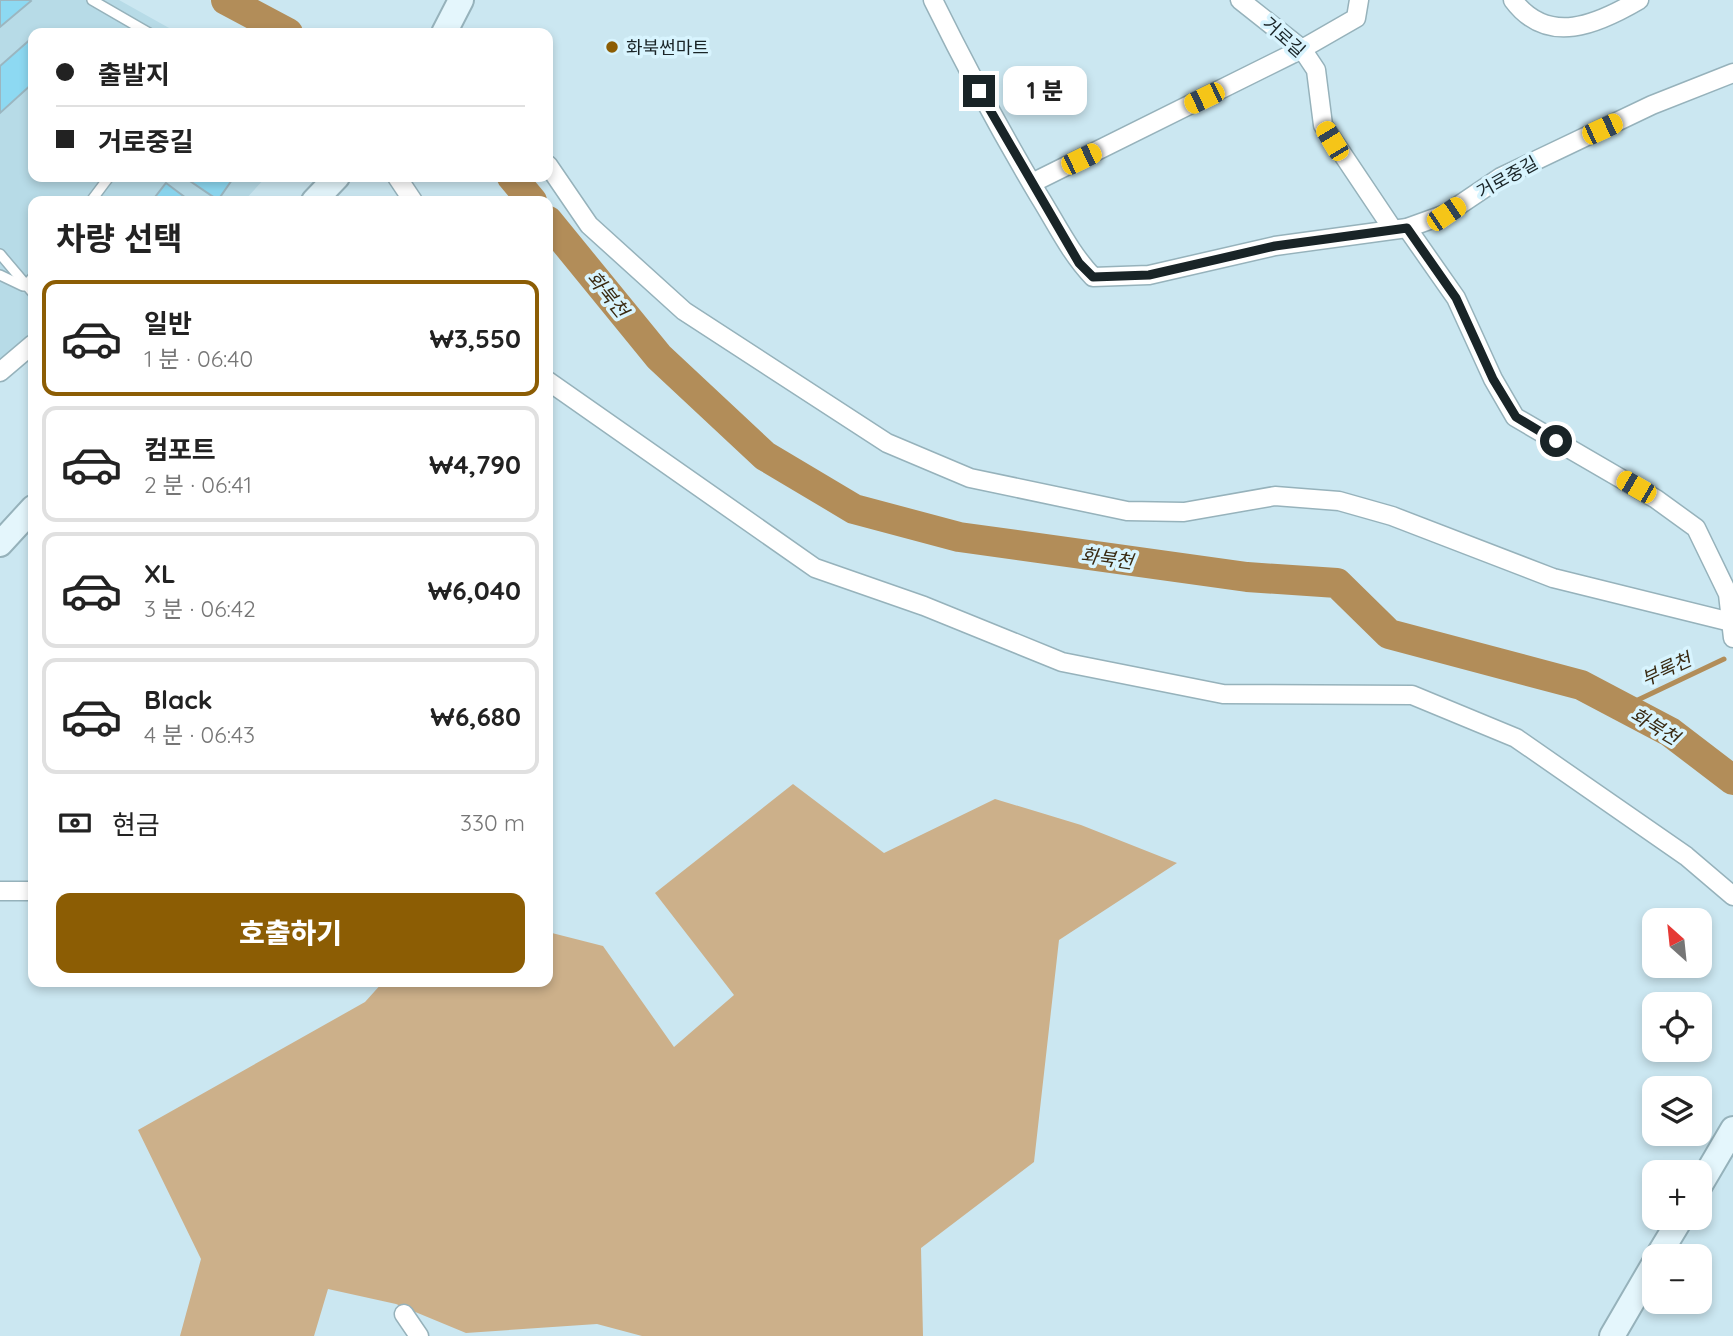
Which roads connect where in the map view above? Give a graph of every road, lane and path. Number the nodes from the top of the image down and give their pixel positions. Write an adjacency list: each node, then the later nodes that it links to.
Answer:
1 (92, 0): 7 (lane)
2 (933, 0): 12 (street, 거로중길)
3 (1240, 0): 8 (street, 거로길)
4 (1359, 0): 8 (street)
5 (1513, 0): 6 (street)
6 (1639, 0)
7 (140, 28)
8 (1302, 49): 12 (street); 14 (street, 거로길)
9 (1733, 73): 14 (street, 거로중길)
10 (553, 172): 25 (street)
11 (332, 182): 13 (main road)
12 (1032, 183): 14 (street, 거로중길)
13 (319, 196)
14 (1400, 228): 25 (street, 거로길)
15 (0, 254): 18 (lane)
16 (0, 275): 18 (lane)
17 (28, 282): 18 (lane)
18 (25, 286): 19 (lane)
19 (28, 289)
20 (28, 348): 21 (street)
21 (0, 372)
22 (553, 385): 28 (street)
23 (28, 522): 24 (main road)
24 (0, 544)
25 (1732, 630)
26 (0, 891): 27 (street)
27 (28, 891)
28 (1733, 896)
29 (1733, 1129): 30 (main road)
30 (1712, 1165)
31 (1642, 1285): 34 (main road)
32 (404, 1314): 33 (street)
33 (419, 1336)
34 (1612, 1336)

